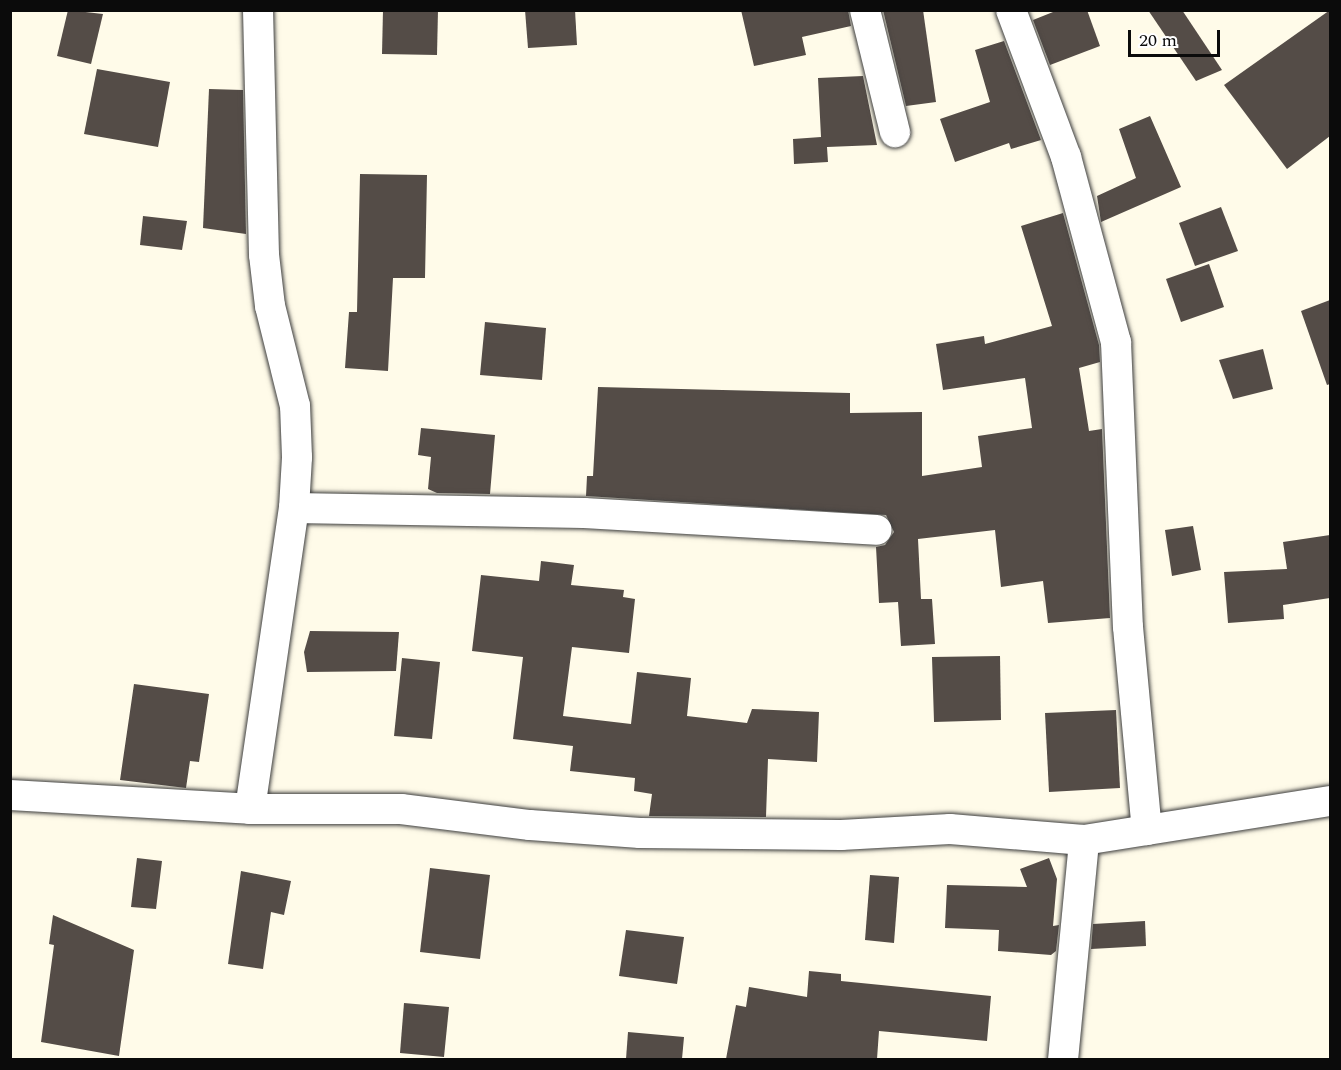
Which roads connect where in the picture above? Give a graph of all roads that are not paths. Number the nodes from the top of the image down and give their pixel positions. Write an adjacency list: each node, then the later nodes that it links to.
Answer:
1 (258, 10): 5 (street)
2 (865, 10): 4 (street)
3 (1011, 10): 10 (street)
4 (895, 132)
5 (294, 508): 6 (street); 9 (street)
6 (877, 530)
7 (10, 795): 9 (street)
8 (1330, 801): 10 (street)
9 (250, 810): 11 (street)
10 (1147, 830): 11 (street)
11 (1084, 840): 12 (street)
12 (1063, 1059)

